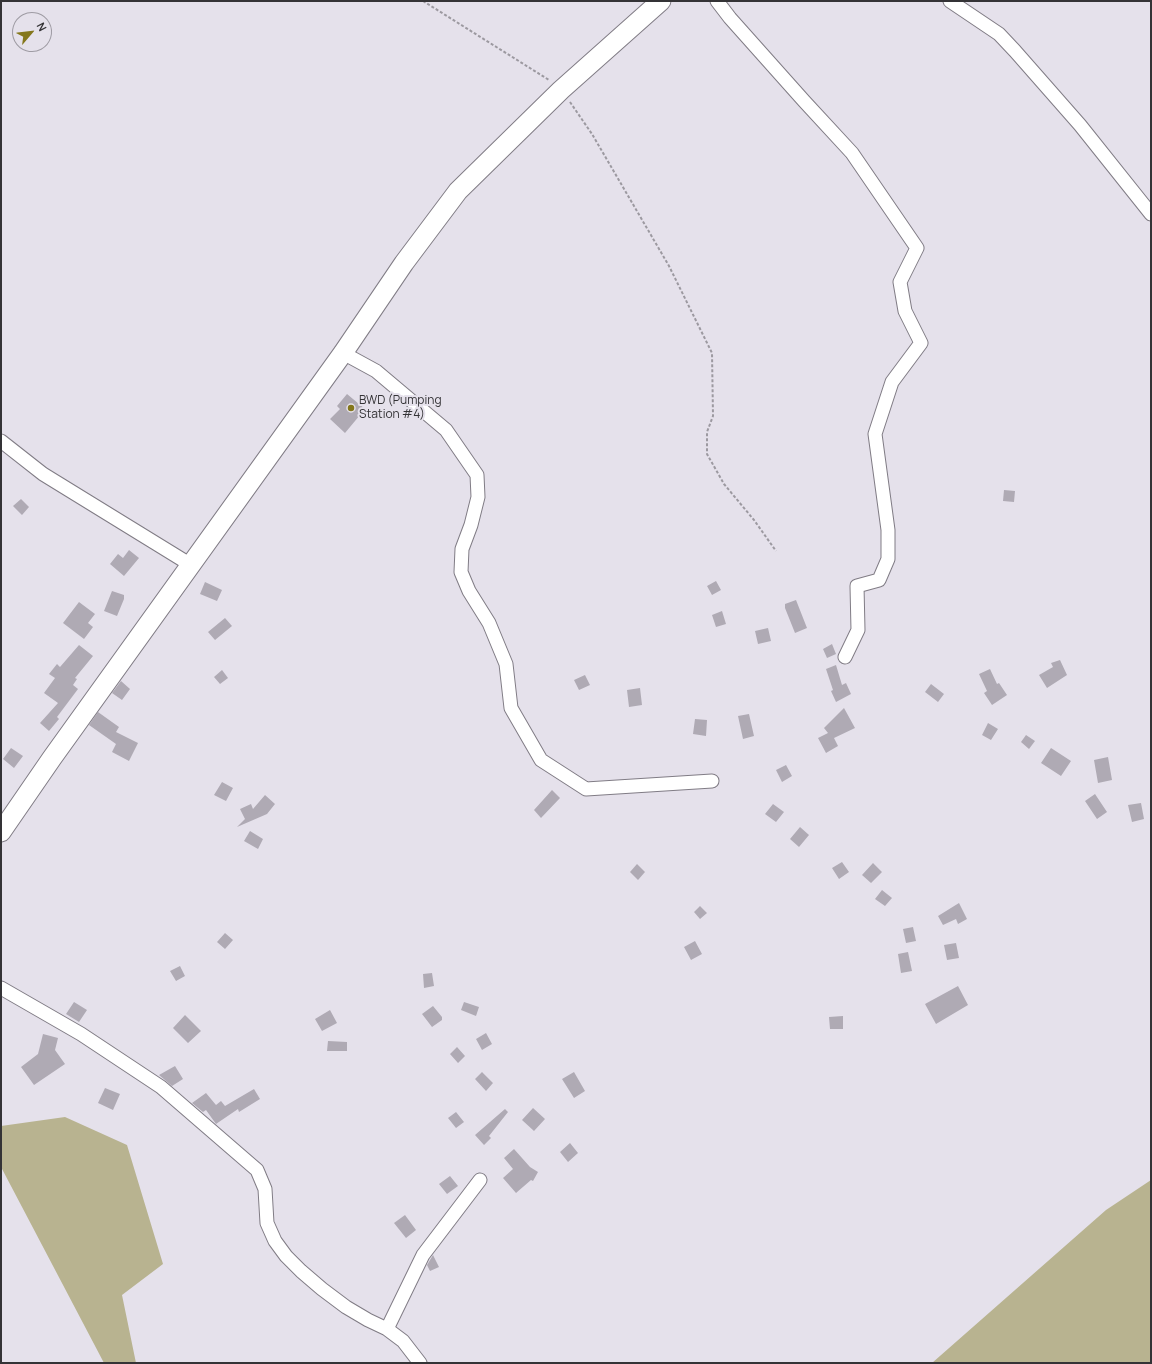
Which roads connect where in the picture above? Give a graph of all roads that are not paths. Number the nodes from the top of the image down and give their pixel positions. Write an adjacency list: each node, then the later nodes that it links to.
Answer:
1 (660, 1): 5 (main road)
2 (717, 1): 8 (street)
3 (950, 1): 4 (street)
4 (1151, 214)
5 (343, 353): 7 (main road); 9 (street)
6 (1, 441): 7 (street)
7 (191, 565): 10 (main road)
8 (845, 657)
9 (712, 781)
10 (1, 832)
11 (1, 988): 13 (street)
12 (480, 1180): 13 (street)
13 (387, 1329): 14 (street)
14 (420, 1363)

